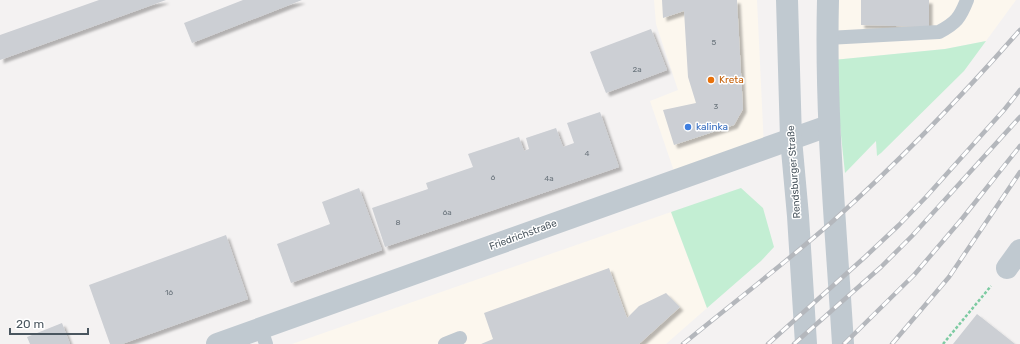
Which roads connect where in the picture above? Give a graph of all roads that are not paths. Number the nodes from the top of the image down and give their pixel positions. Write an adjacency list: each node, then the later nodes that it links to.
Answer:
1 (787, 0): 6 (street, Rendsburger Straße)
2 (828, 0): 4 (street)
3 (967, 0): 4 (lane)
4 (827, 38): 5 (street)
5 (828, 126): 6 (street, Friedrichstraße); 14 (street)
6 (791, 139): 9 (street, Friedrichstraße); 13 (street, Rendsburger Straße)
7 (1020, 250): 8 (street)
8 (1007, 268)
9 (263, 336): 11 (street, Friedrichstraße)
10 (460, 338): 12 (lane)
11 (217, 344)
12 (445, 344)
13 (806, 344)
14 (843, 344)

